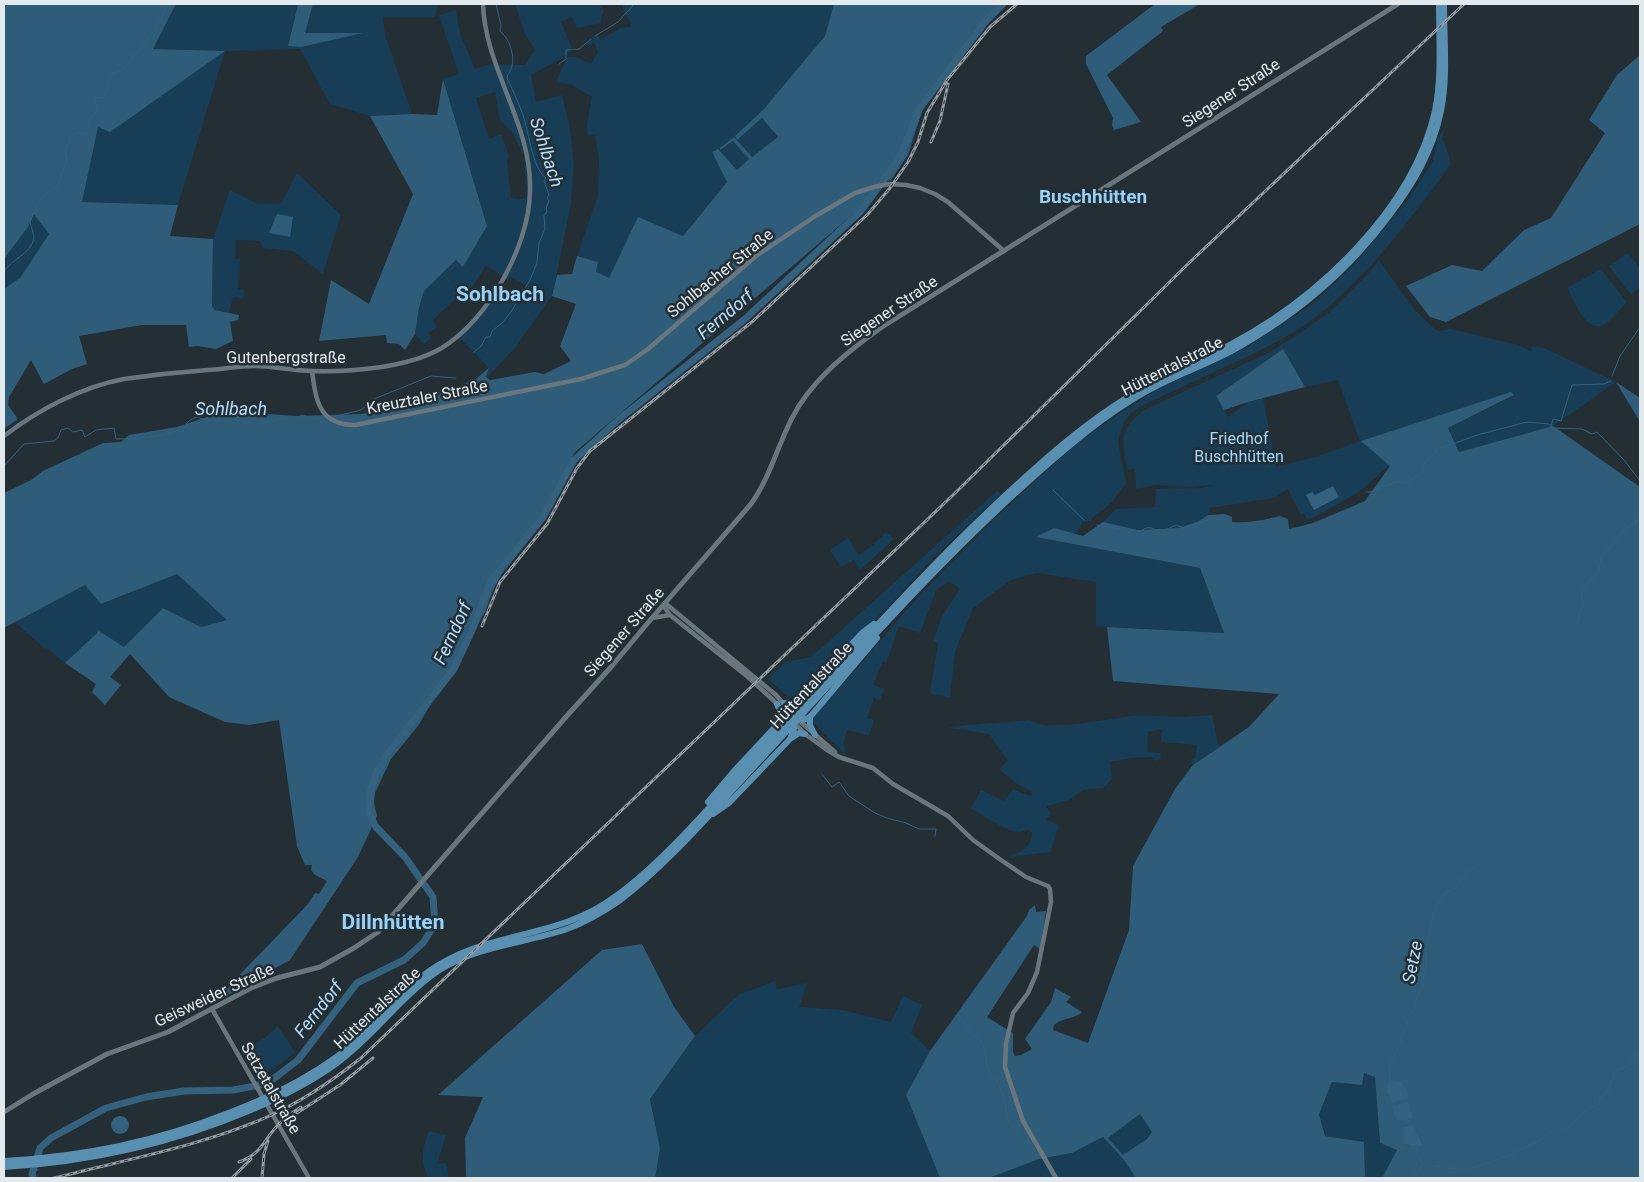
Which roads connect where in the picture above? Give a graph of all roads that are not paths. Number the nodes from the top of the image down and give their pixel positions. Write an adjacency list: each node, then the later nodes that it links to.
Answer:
1 (483, 4): 7 (street, Gutenbergstraße)
2 (1398, 4): 6 (main road, Siegener Straße)
3 (1439, 4): 5 (highway, Hüttentalstraße)
4 (1444, 4): 5 (highway, Hüttentalstraße)
5 (1430, 142): 12 (highway, Hüttentalstraße)
6 (1004, 251): 8 (street, Sohlbacher Straße); 10 (main road, Siegener Straße)
7 (312, 371): 8 (street, Kreuztaler Straße); 9 (street, Gutenbergstraße)
8 (581, 379)
9 (4, 436)
10 (665, 603): 11 (street); 13 (main road, Siegener Straße); 14 (street)
11 (670, 614): 13 (street); 14 (street)
12 (888, 617): 16 (highway); 16 (highway); 21 (highway, Hüttentalstraße)
13 (652, 618): 22 (main road, Siegener Straße)
14 (750, 676): 15 (street)
15 (781, 703): 16 (highway); 16 (street); 17 (highway)
16 (796, 718): 17 (highway); 18 (street); 18 (highway); 19 (highway); 19 (highway); 20 (street)
17 (780, 724): 21 (highway)
18 (815, 735): 20 (street)
19 (791, 736): 21 (highway)
20 (839, 757): 29 (street)
21 (697, 824): 25 (highway, Hüttentalstraße); 25 (highway, Hüttentalstraße)
22 (421, 884): 23 (main road, Geisweider Straße)
23 (212, 1009): 24 (main road, Geisweider Straße); 28 (street, Setzetalstraße)
24 (4, 1112)
25 (63, 1159): 26 (highway, Hüttentalstraße); 27 (highway, Hüttentalstraße)
26 (4, 1161)
27 (4, 1166)
28 (309, 1178)
29 (1056, 1178)

